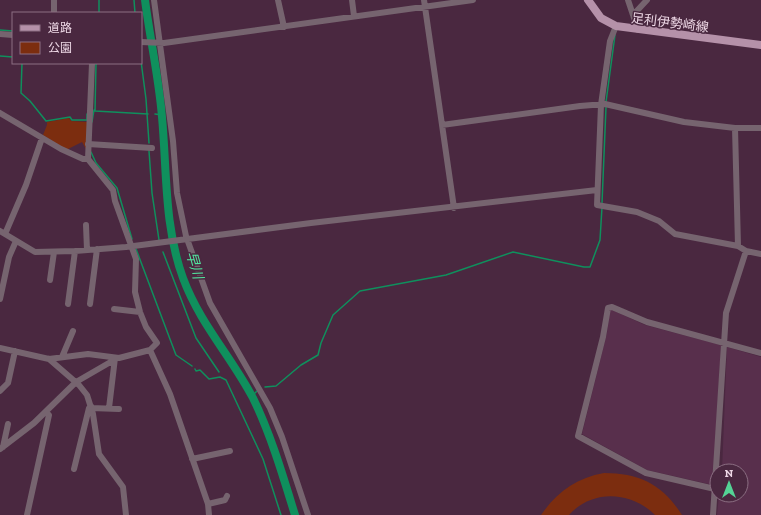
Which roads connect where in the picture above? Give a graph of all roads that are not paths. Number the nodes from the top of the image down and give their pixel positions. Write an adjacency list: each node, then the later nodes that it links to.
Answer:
1 (54, 0): 11 (street)
2 (154, 0): 20 (street)
3 (278, 0): 15 (street)
4 (352, 0): 13 (street)
5 (424, 0): 10 (street)
6 (473, 0): 10 (street)
7 (588, 0): 14 (main road, 足利伊勢崎線)
8 (628, 0): 12 (street)
9 (647, 0): 12 (street)
10 (425, 7): 13 (street); 25 (street)
11 (54, 12)
12 (633, 15): 16 (street)
13 (354, 16): 15 (street)
14 (616, 26): 16 (main road, 足利伊勢崎線); 23 (street)
15 (284, 27): 20 (street)
16 (638, 30): 21 (main road, 足利伊勢崎線)
17 (0, 34): 18 (street)
18 (12, 35)
19 (142, 42): 20 (street)
20 (158, 43): 36 (street)
21 (761, 45)
22 (92, 64): 29 (street)
23 (601, 105): 25 (street); 26 (street); 32 (street)
24 (0, 113): 28 (street)
25 (442, 126): 33 (street)
26 (735, 128): 27 (street); 38 (street)
27 (761, 128)
28 (42, 138): 31 (street); 35 (street)
29 (88, 144): 30 (street); 31 (street)
30 (152, 148)
31 (88, 160): 39 (street)
32 (597, 190): 33 (street); 38 (street)
33 (454, 208): 36 (street)
34 (86, 225): 41 (street)
35 (2, 233): 37 (street)
36 (186, 240): 39 (street); 81 (street)
37 (16, 241): 44 (street); 46 (street)
38 (738, 246): 43 (street)
39 (131, 247): 40 (street); 52 (street)
40 (97, 249): 41 (street); 50 (street)
41 (88, 250): 42 (street)
42 (75, 251): 44 (street); 49 (street)
43 (746, 251): 45 (street); 54 (street)
44 (54, 252): 47 (street)
45 (761, 254)
46 (2, 278): 48 (street)
47 (50, 280)
48 (0, 299)
49 (68, 304)
50 (90, 304)
51 (114, 309): 52 (street)
52 (140, 312): 56 (street)
53 (73, 331): 59 (street)
54 (724, 342): 58 (street); 72 (street); 74 (street)
55 (0, 348): 57 (street)
56 (150, 350): 60 (street); 71 (street)
57 (15, 351): 61 (street); 63 (street)
58 (761, 353)
59 (62, 357): 60 (street); 61 (street)
60 (115, 359): 62 (street); 65 (street)
61 (50, 360): 62 (street)
62 (76, 382): 64 (street); 67 (street)
63 (0, 392)
64 (91, 407): 65 (street); 73 (street); 79 (street)
65 (109, 408): 66 (street)
66 (119, 409)
67 (46, 412): 69 (street); 78 (street)
68 (8, 425): 69 (street)
69 (1, 448)
70 (230, 451): 71 (street)
71 (192, 459): 77 (street)
72 (717, 463)
73 (74, 469)
74 (709, 488)
75 (227, 496): 77 (street)
76 (714, 503): 82 (street)
77 (208, 504): 80 (street)
78 (27, 515)
79 (126, 515)
80 (209, 515)
81 (308, 515)
82 (713, 515)

